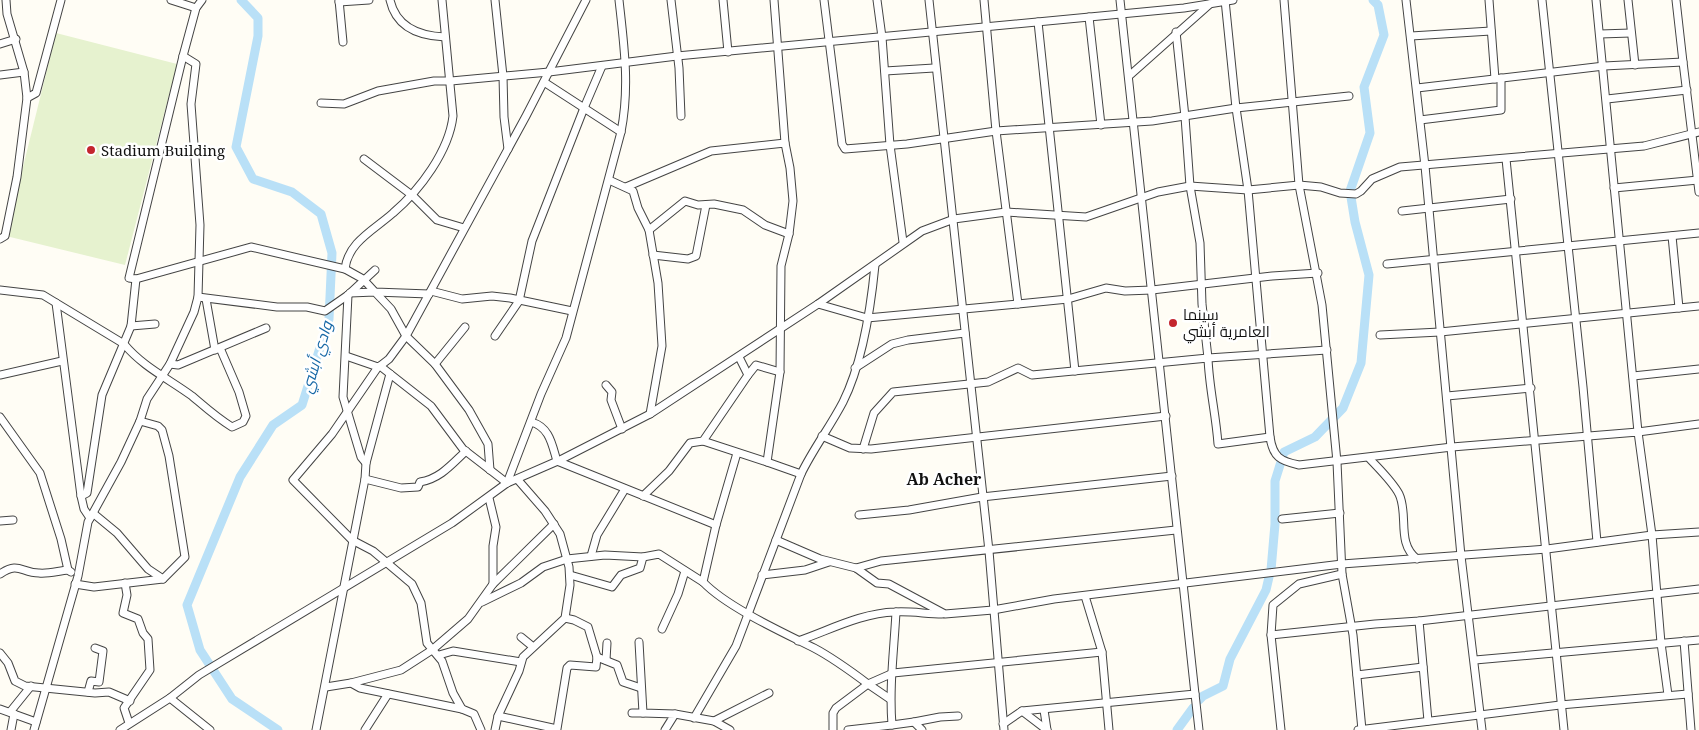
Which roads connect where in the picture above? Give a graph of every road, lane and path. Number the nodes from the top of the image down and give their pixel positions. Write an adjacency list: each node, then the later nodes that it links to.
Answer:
1 (6, 0): 32 (street)
2 (61, 0): 71 (street)
3 (171, 0): 30 (street)
4 (202, 0): 30 (street)
5 (369, 0): 27 (street)
6 (390, 0): 42 (street)
7 (442, 0): 42 (street)
8 (494, 0): 63 (street)
9 (586, 0): 60 (street)
10 (619, 0): 53 (street)
11 (671, 0): 51 (street)
12 (723, 0): 49 (street)
13 (774, 0): 48 (street)
14 (824, 0): 46 (street)
15 (877, 0): 43 (street)
16 (929, 0): 36 (street)
17 (984, 0): 35 (street)
18 (1120, 0): 31 (street)
19 (1233, 0): 28 (street)
20 (1284, 0): 74 (street)
21 (1406, 0): 41 (street)
22 (1489, 0): 38 (street)
23 (1542, 0): 61 (street)
24 (1596, 0): 40 (street)
25 (1628, 0): 39 (street)
26 (1676, 0): 52 (street)
27 (339, 1): 45 (street)
28 (1225, 1): 29 (street); 76 (street)
29 (1210, 4): 31 (street); 37 (street)
30 (196, 8): 50 (street)
31 (1122, 14): 33 (street); 64 (street)
32 (4, 15): 44 (street)
33 (1089, 17): 34 (street); 81 (street)
34 (1038, 22): 35 (street); 82 (street)
35 (987, 27): 36 (street); 83 (street)
36 (931, 32): 43 (street); 57 (street)
37 (1176, 32): 64 (street); 78 (street)
38 (1491, 32): 41 (street); 65 (street)
39 (1632, 33): 40 (street); 56 (street)
40 (1600, 34): 55 (street)
41 (1411, 36): 68 (street)
42 (445, 37): 66 (street)
43 (882, 37): 46 (street); 58 (street)
44 (16, 39): 47 (street); 59 (street)
45 (343, 42)
46 (829, 43): 48 (street); 88 (street)
47 (0, 44)
48 (778, 48): 49 (street); 87 (street)
49 (728, 52): 51 (street)
50 (184, 56): 123 (street); 131 (street)
51 (677, 56): 53 (street); 77 (street)
52 (1683, 62): 56 (street); 69 (street)
53 (626, 63): 54 (street); 84 (street)
54 (602, 66): 60 (street); 75 (street)
55 (1604, 66): 56 (street); 61 (street); 72 (street)
56 (1635, 66)
57 (934, 68): 58 (street); 86 (street)
58 (885, 71): 88 (street)
59 (24, 72): 62 (street); 71 (street)
60 (549, 72): 63 (street); 67 (street)
61 (1550, 73): 65 (street); 91 (street)
62 (0, 75)
63 (503, 76): 66 (street); 90 (street)
64 (1129, 76): 80 (street)
65 (1498, 79): 68 (street); 79 (street)
66 (450, 81): 73 (street); 103 (street)
67 (544, 82): 75 (street); 90 (street)
68 (1417, 88): 79 (street)
69 (1687, 90): 72 (street); 85 (street)
70 (1350, 96): 74 (street)
71 (27, 98): 117 (street)
72 (1607, 99): 89 (street)
73 (321, 103)
74 (1292, 103): 76 (street); 97 (street)
75 (584, 108): 84 (street); 142 (street)
76 (1236, 108): 78 (street); 101 (street)
77 (681, 116)
78 (1186, 117): 80 (street); 98 (street)
79 (1420, 120): 94 (street)
80 (1133, 123): 81 (street); 104 (street)
81 (1101, 125): 82 (street)
82 (1049, 129): 83 (street); 110 (street)
83 (996, 131): 86 (street); 109 (street)
84 (621, 132): 95 (street)
85 (1696, 132): 89 (street); 96 (street)
86 (944, 140): 88 (street); 111 (street)
87 (784, 143): 99 (street); 115 (street)
88 (890, 145): 119 (street)
89 (1611, 148): 91 (street); 100 (street)
90 (508, 149): 112 (street)
91 (1557, 152): 93 (street); 120 (street)
92 (364, 158): 103 (street)
93 (1506, 159): 94 (street); 105 (street)
94 (1425, 166): 97 (street); 107 (street)
95 (609, 180): 99 (street); 149 (street)
96 (1698, 180): 100 (street); 102 (street)
97 (1299, 185): 101 (street); 129 (street)
98 (1190, 186): 101 (street); 104 (street); 133 (street)
99 (626, 187): 113 (street)
100 (1614, 188): 118 (street)
101 (1248, 190): 130 (street)
102 (1699, 192)
103 (409, 195): 112 (street); 127 (street)
104 (1140, 198): 110 (street); 135 (street)
105 (1511, 199): 107 (street); 121 (street)
106 (706, 205): 113 (street); 115 (street); 122 (street)
107 (1428, 208): 108 (street); 124 (street)
108 (1402, 211)
109 (1006, 212): 110 (street); 111 (street); 145 (street)
110 (1058, 214): 141 (street)
111 (954, 219): 119 (street); 148 (street)
112 (464, 228): 137 (street)
113 (648, 230): 122 (street)
114 (1699, 233): 116 (street)
115 (789, 234): 157 (street)
116 (1672, 236): 118 (street); 147 (street)
117 (0, 239)
118 (1620, 240): 120 (street); 150 (street)
119 (903, 242): 125 (street)
120 (1568, 246): 121 (street); 151 (street)
121 (1516, 252): 124 (street); 153 (street)
122 (653, 255): 190 (street)
123 (200, 260): 127 (street); 131 (street); 139 (street)
124 (1432, 260): 126 (street); 159 (street)
125 (875, 264): 144 (street); 152 (street)
126 (1387, 264)
127 (344, 270): 132 (street)
128 (375, 270): 132 (street)
129 (1318, 273): 130 (street); 166 (street)
130 (1255, 278): 133 (street); 167 (street)
131 (136, 279): 155 (street)
132 (363, 279): 136 (street); 138 (street)
133 (1203, 284): 135 (street); 170 (street)
134 (0, 290): 143 (street)
135 (1152, 290): 141 (street); 172 (street)
136 (375, 292): 137 (street); 138 (street); 162 (street)
137 (430, 292): 142 (street); 162 (street)
138 (349, 294): 140 (street); 168 (street)
139 (198, 298): 140 (street); 173 (street)
140 (206, 299): 165 (street)
141 (1068, 299): 145 (street); 178 (street)
142 (519, 301): 149 (street); 163 (street)
143 (56, 303): 164 (street); 171 (street)
144 (818, 304): 152 (street); 157 (street)
145 (1018, 304): 148 (street)
146 (1699, 306): 147 (street)
147 (1679, 308): 150 (street)
148 (963, 309): 152 (street); 160 (street)
149 (572, 311): 194 (street)
150 (1627, 314): 151 (street); 183 (street)
151 (1576, 317): 153 (street); 198 (street)
152 (867, 318): 176 (street)
153 (1524, 322): 159 (street); 187 (street)
154 (155, 324): 155 (street)
155 (131, 326): 164 (street)
156 (465, 327): 174 (street)
157 (780, 327): 169 (street); 179 (street)
158 (266, 328): 165 (street)
159 (1440, 332): 161 (street); 188 (street)
160 (965, 334): 176 (street); 185 (street)
161 (1380, 335)
162 (406, 336): 174 (street); 175 (street)
163 (495, 336)
164 (124, 344): 184 (street); 220 (street)
165 (217, 349): 173 (street); 184 (street)
166 (1327, 350): 167 (street); 211 (street)
167 (1262, 354): 170 (street); 201 (street)
168 (346, 356): 175 (street); 189 (street)
169 (739, 357): 182 (street); 190 (street)
170 (1208, 358): 172 (street); 201 (street)
171 (62, 361): 181 (street); 220 (street)
172 (1159, 363): 178 (street); 191 (street)
173 (170, 364): 184 (street)
174 (436, 364): 213 (street)
175 (379, 366): 180 (street); 189 (street)
176 (855, 368): 199 (street)
177 (1699, 369): 183 (street)
178 (1075, 371): 185 (street)
179 (780, 372): 182 (street); 210 (street)
180 (390, 374): 206 (street); 212 (street)
181 (0, 375)
182 (748, 375): 203 (street)
183 (1633, 376): 197 (street)
184 (162, 377): 193 (street)
185 (971, 382): 200 (street); 205 (street)
186 (606, 385): 196 (street)
187 (1531, 388): 188 (street); 202 (street)
188 (1447, 396): 204 (street)
189 (347, 413): 212 (street); 235 (street)
190 (650, 414): 196 (street)
191 (1166, 416): 200 (street); 215 (street)
192 (0, 417): 249 (street)
193 (140, 421): 226 (street); 256 (street)
194 (531, 422): 209 (street); 218 (street)
195 (1699, 424): 197 (street)
196 (622, 429): 209 (street)
197 (1638, 432): 198 (street); 234 (street)
198 (1588, 435): 202 (street); 237 (street)
199 (822, 436): 205 (street); 214 (street)
200 (976, 436): 205 (street); 222 (street)
201 (1270, 437): 211 (street)
202 (1536, 440): 204 (street); 238 (street)
203 (703, 441): 207 (street); 221 (street)
204 (1452, 447): 208 (street); 241 (street)
205 (863, 449)
206 (466, 451): 213 (street); 216 (street)
207 (737, 453): 210 (street); 231 (street)
208 (1369, 458): 211 (street); 244 (street)
209 (557, 461): 217 (street); 219 (street)
210 (767, 462): 214 (street)
211 (1337, 462): 224 (street)
212 (366, 463): 216 (street)
213 (490, 470): 218 (street)
214 (801, 474): 236 (street)
215 (1172, 476): 222 (street); 232 (street)
216 (365, 479): 235 (street)
217 (518, 480): 218 (street); 230 (street)
218 (507, 483): 223 (street)
219 (625, 489): 221 (street); 240 (street)
220 (81, 496): 226 (street)
221 (643, 496): 231 (street)
222 (982, 497): 225 (street); 239 (street)
223 (489, 498): 245 (street); 260 (street)
224 (1340, 513): 227 (street); 247 (street)
225 (859, 515)
226 (92, 516): 255 (street); 256 (street)
227 (1282, 519)
228 (13, 520): 229 (street)
229 (0, 521)
230 (554, 524): 243 (street); 260 (street)
231 (716, 524): 257 (street)
232 (1176, 530): 239 (street); 261 (street)
233 (1699, 532): 234 (street)
234 (1652, 535): 237 (street); 264 (street)
235 (352, 540): 245 (street); 262 (street)
236 (776, 540): 246 (street); 254 (street)
237 (1597, 542): 238 (street)
238 (1547, 549): 241 (street); 267 (street)
239 (990, 551): 248 (street); 268 (street)
240 (591, 556): 242 (street); 243 (street)
241 (1461, 556): 244 (street); 272 (street)
242 (644, 557): 250 (street); 253 (street)
243 (567, 559): 253 (street); 266 (street)
244 (1417, 559): 247 (street)
245 (386, 562): 262 (street); 287 (street)
246 (829, 562): 248 (street); 254 (street)
247 (1342, 564): 252 (street); 261 (street)
248 (856, 568): 271 (street)
249 (68, 570): 251 (street); 255 (street)
250 (685, 571): 257 (street); 276 (street)
251 (0, 574)
252 (1342, 574): 275 (street); 277 (street)
253 (570, 575): 273 (street)
254 (762, 575): 270 (street)
255 (78, 576): 259 (street)
256 (163, 579): 258 (street)
257 (703, 582): 270 (street)
258 (125, 583): 259 (street); 314 (street)
259 (75, 584): 303 (street)
260 (493, 584): 266 (street)
261 (1182, 584): 265 (street); 309 (street)
262 (342, 588): 304 (street); 312 (street)
263 (1699, 589): 264 (street)
264 (1658, 594): 267 (street); 284 (street)
265 (1085, 596): 268 (street); 288 (street)
266 (477, 605): 287 (street)
267 (1552, 605): 272 (street); 290 (street)
268 (993, 610): 271 (street); 296 (street)
269 (896, 612): 271 (street); 280 (street); 298 (street)
270 (749, 613): 280 (street); 328 (street)
271 (945, 614)
272 (1468, 614): 274 (street); 294 (street)
273 (565, 618): 285 (street); 292 (street)
274 (1419, 621): 275 (street); 297 (street)
275 (1352, 626): 277 (street); 299 (street)
276 (662, 629)
277 (1271, 635): 352 (street)
278 (521, 638): 285 (street)
279 (1699, 640): 281 (street)
280 (798, 641): 301 (street)
281 (1684, 641): 284 (street); 310 (street)
282 (639, 642): 305 (street)
283 (607, 643): 293 (street)
284 (1661, 644): 290 (street); 311 (street)
285 (532, 646): 295 (street)
286 (95, 648): 306 (street)
287 (432, 650): 291 (street); 300 (street)
288 (1102, 652): 296 (street); 315 (street)
289 (0, 654): 302 (street)
290 (1557, 654): 294 (street); 316 (street)
291 (439, 655): 295 (street); 318 (street)
292 (597, 657): 293 (street); 344 (street)
293 (606, 660): 305 (street)
294 (1475, 660): 325 (street)
295 (522, 662): 326 (street)
296 (999, 662): 298 (street); 335 (street)
297 (1423, 667): 299 (street); 330 (street)
298 (893, 673): 301 (street); 313 (street)
299 (1357, 675): 354 (street)
300 (351, 683): 304 (street); 308 (street)
301 (868, 684): 313 (street); 346 (street)
302 (31, 686): 303 (street); 321 (street)
303 (47, 687): 306 (street); 334 (street)
304 (326, 687): 340 (street)
305 (641, 688): 323 (street)
306 (88, 692): 314 (street)
307 (769, 693): 329 (street)
308 (388, 694): 318 (street); 341 (street)
309 (1195, 694): 315 (street); 351 (street)
310 (1688, 694): 311 (street); 357 (street)
311 (1668, 695): 316 (street)
312 (170, 698): 332 (street); 339 (street)
313 (890, 699): 333 (street)
314 (130, 700): 332 (street)
315 (1107, 703): 319 (street); 350 (street)
316 (1560, 705): 325 (street); 356 (street)
317 (0, 709): 321 (street)
318 (462, 709): 342 (street)
319 (1044, 710): 320 (street); 349 (street)
320 (1022, 712): 335 (street); 349 (street)
321 (12, 713): 334 (street); 337 (street)
322 (632, 713): 323 (street)
323 (643, 713): 324 (street)
324 (675, 714): 328 (street); 345 (street)
325 (1481, 715): 330 (street); 355 (street)
326 (498, 716): 343 (street); 344 (street)
327 (958, 716): 331 (street)
328 (694, 718): 329 (street)
329 (714, 721): 336 (street)
330 (1428, 721): 354 (street)
331 (914, 722): 333 (street); 348 (street)
332 (130, 723): 338 (street)
333 (892, 725): 347 (street)
334 (35, 726)
335 (1003, 727)
336 (725, 729)
337 (11, 730)
338 (120, 730)
339 (210, 730)
340 (316, 730)
341 (364, 730)
342 (481, 730)
343 (495, 730)
344 (558, 730)
345 (665, 730)
346 (832, 730)
347 (848, 730)
348 (922, 730)
349 (1047, 730)
350 (1109, 730)
351 (1199, 730)
352 (1281, 730)
353 (1358, 730): 354 (street)
354 (1362, 730)
355 (1482, 730)
356 (1564, 730)
357 (1692, 730)

